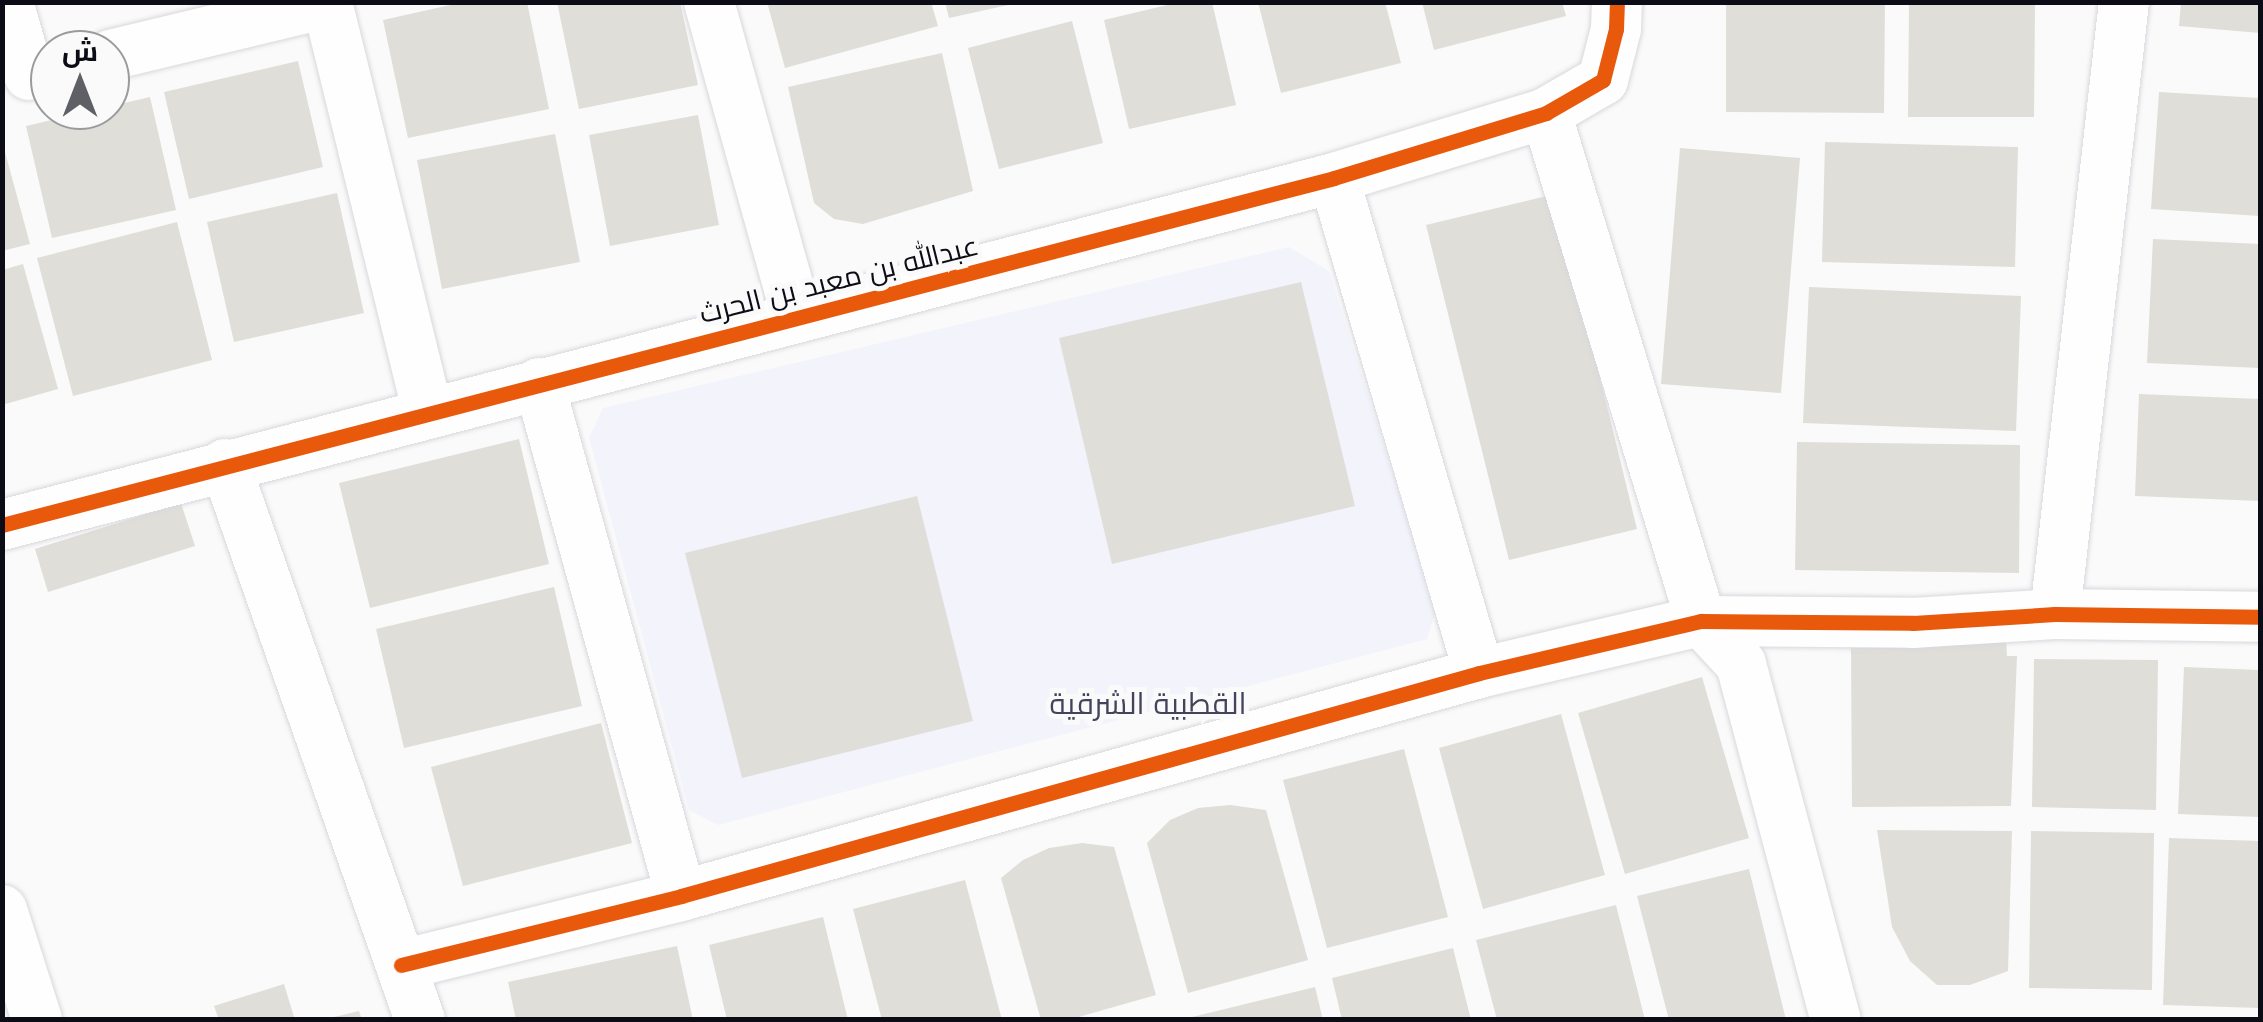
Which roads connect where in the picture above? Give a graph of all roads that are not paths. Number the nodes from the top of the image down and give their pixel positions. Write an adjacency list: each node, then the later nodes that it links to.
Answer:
1 (8, 2): 7 (street)
2 (710, 2): 10 (street)
3 (1618, 2): 8 (street, عبدالله بن معبد بن الحرث)
4 (2124, 2): 15 (street)
5 (327, 3): 6 (street); 12 (street)
6 (130, 50)
7 (27, 75)
8 (1546, 113): 9 (street, عبدالله بن معبد بن الحرث); 17 (street)
9 (1334, 178): 10 (street, عبدالله بن معبد بن الحرث); 18 (street)
10 (797, 317): 11 (street, عبدالله بن معبد بن الحرث)
11 (539, 384): 12 (street, عبدالله بن معبد بن الحرث); 19 (street)
12 (428, 412): 13 (street, عبدالله بن معبد بن الحرث)
13 (225, 464): 14 (street, عبدالله بن معبد بن الحرث); 21 (street)
14 (2, 525)
15 (2055, 614): 16 (street); 17 (street)
16 (2260, 617)
17 (1701, 621): 18 (street); 24 (street)
18 (1479, 673): 19 (street)
19 (681, 896): 21 (street)
20 (2, 910): 22 (street)
21 (401, 965): 23 (street)
22 (37, 1020)
23 (420, 1020)
24 (1836, 1020)

